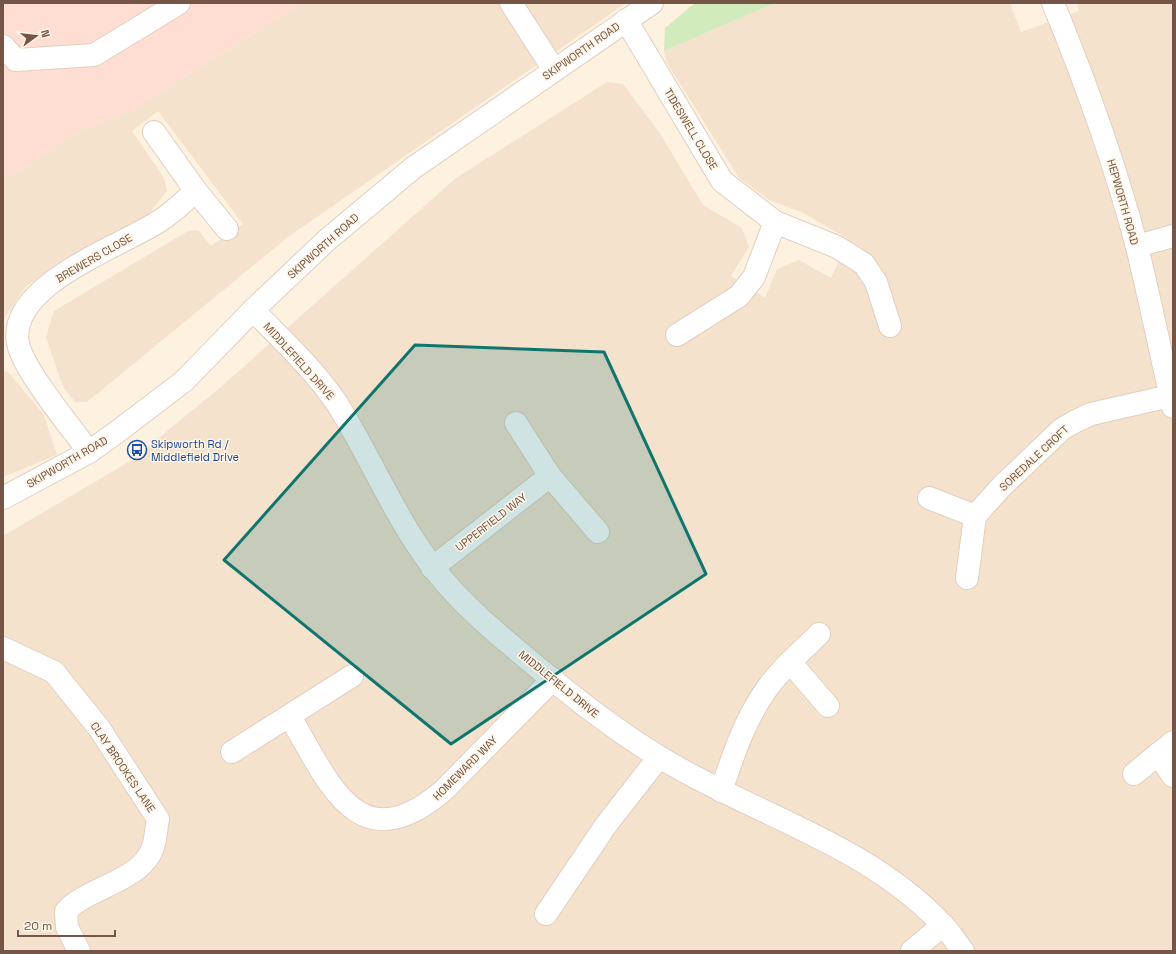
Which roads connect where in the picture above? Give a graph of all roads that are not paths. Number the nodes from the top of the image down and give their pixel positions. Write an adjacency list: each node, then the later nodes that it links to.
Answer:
1 (179, 3): 6 (street)
2 (511, 3): 7 (street)
3 (652, 3): 5 (street, SKIPWORTH ROAD)
4 (1053, 3): 13 (street, HEPWORTH ROAD)
5 (626, 20): 7 (street, SKIPWORTH ROAD); 10 (street, TIDESWELL CLOSE)
6 (10, 53)
7 (554, 70): 14 (street, SKIPWORTH ROAD)
8 (154, 132): 9 (street)
9 (196, 191): 11 (street); 17 (street, BREWERS CLOSE)
10 (776, 222): 15 (street, TIDESWELL CLOSE); 16 (street)
11 (227, 229)
12 (1173, 236): 13 (street)
13 (1136, 246): 18 (street, HEPWORTH ROAD)
14 (253, 310): 20 (street, SKIPWORTH ROAD); 26 (street, MIDDLEFIELD DRIVE)
15 (890, 326)
16 (677, 335)
17 (10, 343): 20 (street, BREWERS CLOSE)
18 (1172, 401): 24 (street, SOREDALE CROFT)
19 (516, 422): 21 (street)
20 (89, 452): 22 (street, SKIPWORTH ROAD)
21 (550, 476): 25 (street); 26 (street, UPPERFIELD WAY)
22 (3, 498)
23 (929, 498): 24 (street)
24 (975, 516): 27 (street)
25 (598, 532)
26 (432, 568): 32 (street, MIDDLEFIELD DRIVE)
27 (967, 578)
28 (819, 634): 30 (street)
29 (3, 648): 43 (street, CLAY BROOKES LANE)
30 (790, 662): 33 (street); 40 (street)
31 (352, 676): 34 (street)
32 (553, 679): 34 (street, HOMEWARD WAY); 37 (street, MIDDLEFIELD DRIVE)
33 (828, 706)
34 (290, 717): 36 (street)
35 (1165, 748): 38 (street); 39 (street)
36 (232, 752)
37 (659, 757): 40 (street, MIDDLEFIELD DRIVE); 41 (street)
38 (1134, 774)
39 (1173, 776)
40 (721, 791): 42 (street, MIDDLEFIELD DRIVE)
41 (546, 914)
42 (943, 924): 44 (street); 45 (street, MIDDLEFIELD DRIVE)
43 (79, 951)
44 (912, 951)
45 (963, 951)

